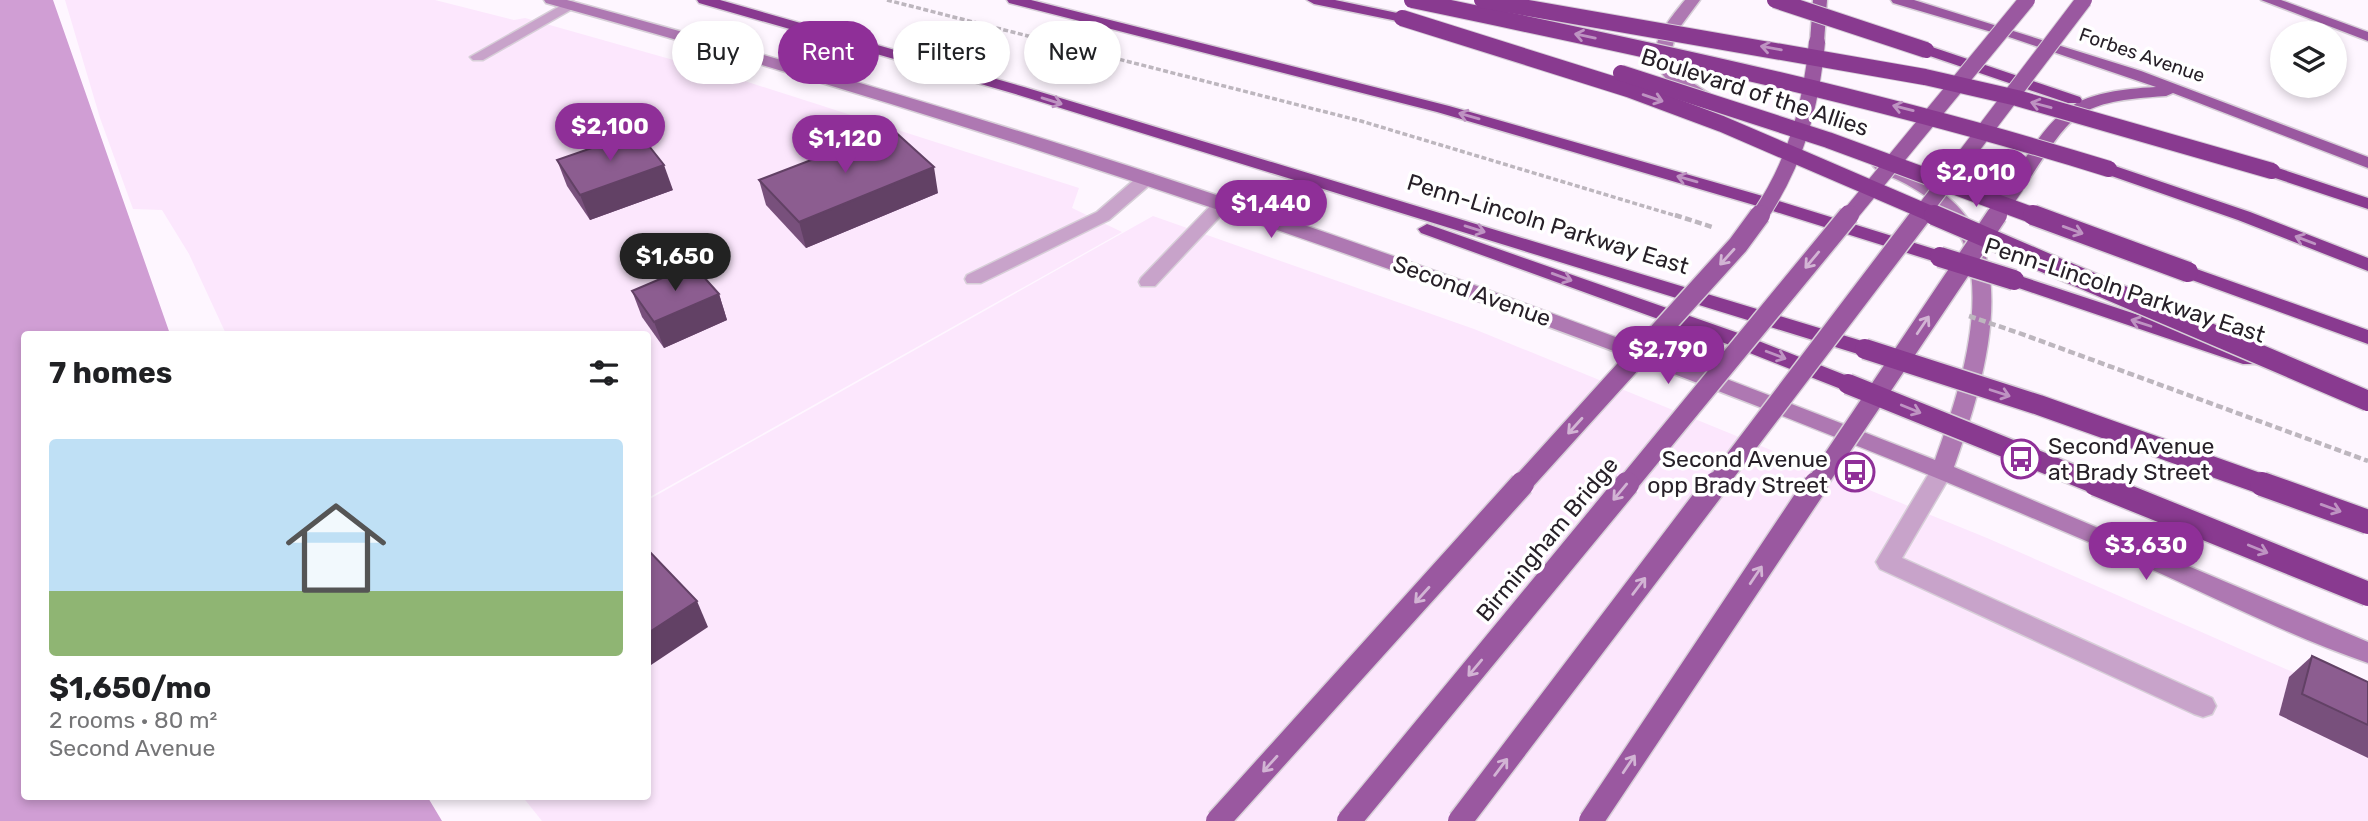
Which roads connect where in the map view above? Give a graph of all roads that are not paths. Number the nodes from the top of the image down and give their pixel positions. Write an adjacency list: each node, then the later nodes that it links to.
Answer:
1 (551, 0): 14 (main road, Second Avenue)
2 (704, 0): 19 (highway, Penn-Lincoln Parkway East, one-way to 19)
3 (1014, 0): 29 (highway, Penn-Lincoln Parkway East, one-way to 3, bridge)
4 (1314, 0): 15 (highway, Boulevard of the Allies)
5 (1412, 0): 25 (highway, one-way to 5, bridge)
6 (1482, 0): 21 (highway, Boulevard of the Allies, one-way to 6, bridge)
7 (1693, 0): 30 (main road)
8 (1775, 0): 21 (highway, bridge)
9 (1820, 0): 35 (main road, one-way to 35, bridge)
10 (1898, 0): 18 (main road, Forbes Avenue)
11 (2027, 0): 36 (main road, Birmingham Bridge, one-way to 36, bridge)
12 (2084, 0): 37 (main road, one-way to 12, bridge)
13 (2268, 0): 16 (main road)
14 (569, 5): 17 (lane); 22 (main road, Second Avenue)
15 (1402, 18): 28 (highway, Boulevard of the Allies, one-way to 28, bridge); 29 (highway, one-way to 29, bridge)
16 (2368, 37)
17 (478, 57)
18 (2179, 90): 20 (main road, Forbes Avenue); 38 (main road, one-way to 18, bridge)
19 (1175, 139): 31 (highway, Penn-Lincoln Parkway East, one-way to 31, bridge); 32 (highway, one-way to 32, bridge)
20 (2368, 163)
21 (2272, 171): 24 (highway, Boulevard of the Allies)
22 (1147, 178): 23 (main road, Second Avenue); 26 (lane)
23 (1223, 203): 27 (lane); 30 (main road, Second Avenue)
24 (2368, 204)
25 (2368, 265)
26 (974, 279)
27 (1148, 282)
28 (2368, 337)
29 (2368, 400)
30 (1942, 471): 33 (main road, Second Avenue); 34 (lane)
31 (2368, 522)
32 (2368, 594)
33 (2368, 653)
34 (2203, 706)
35 (1218, 821)
36 (1349, 821)
37 (1460, 821)
38 (1591, 821)

